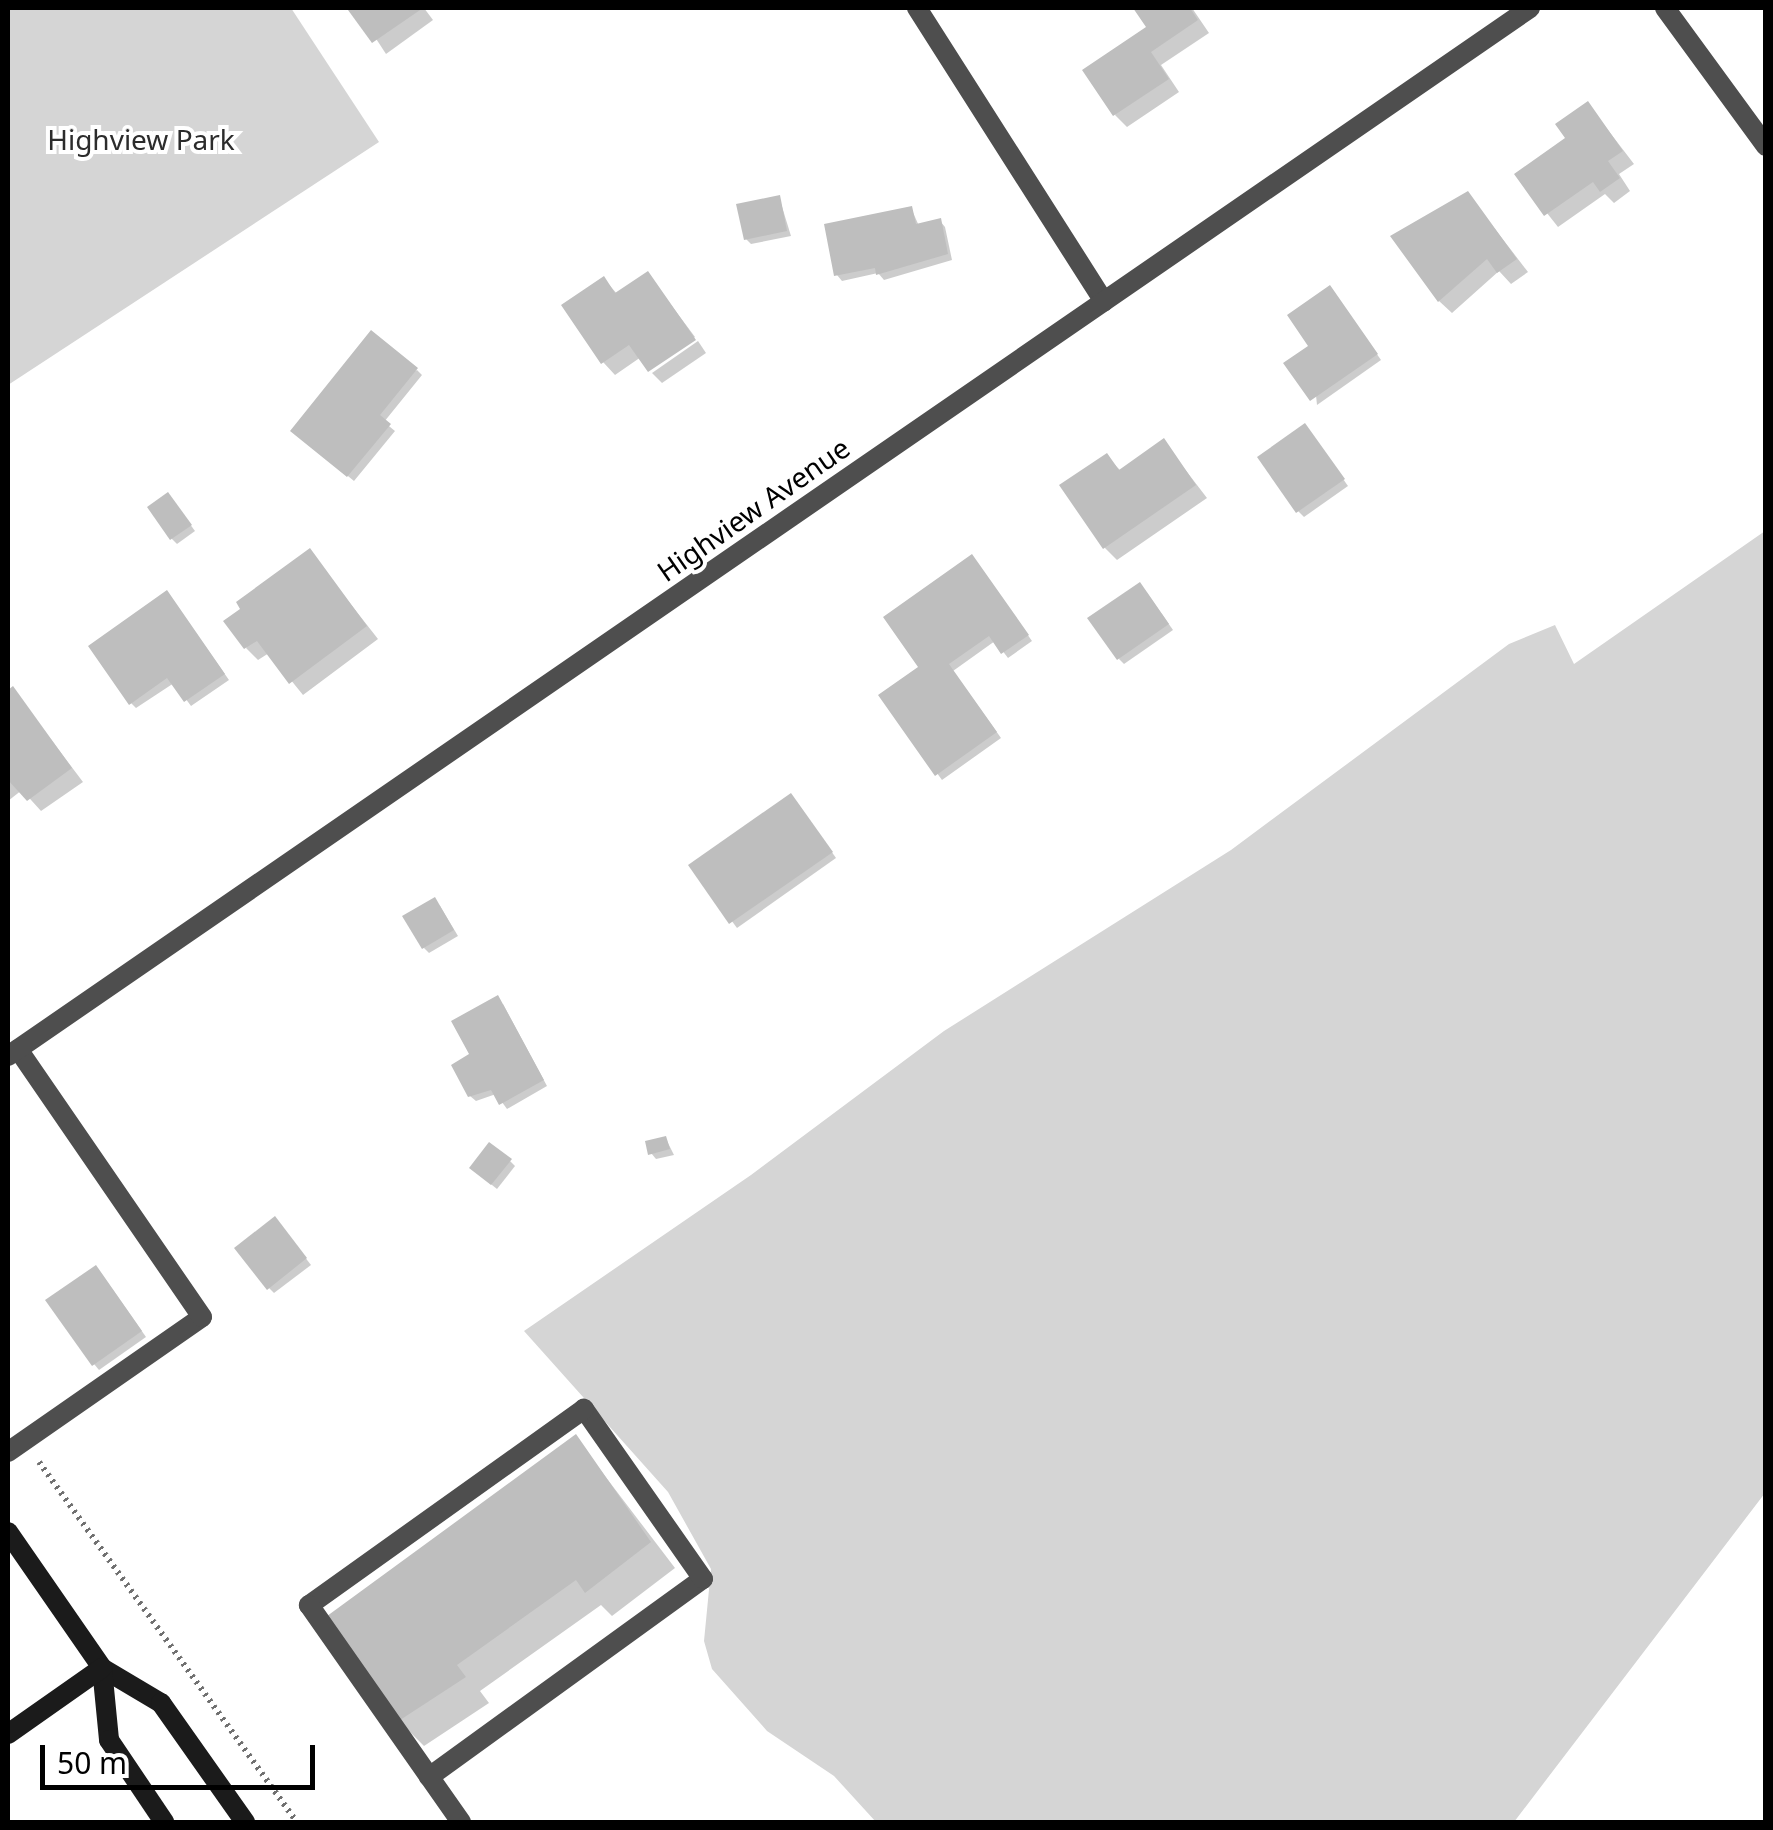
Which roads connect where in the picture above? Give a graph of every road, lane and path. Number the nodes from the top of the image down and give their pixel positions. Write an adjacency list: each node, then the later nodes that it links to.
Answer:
1 (917, 8): 5 (street)
2 (1530, 8): 5 (street, Highview Avenue)
3 (1665, 8): 4 (street)
4 (1766, 146)
5 (1104, 300): 6 (street, Highview Avenue)
6 (13, 1052): 7 (street)
7 (16, 1447): 14 (path)
8 (8, 1532): 9 (main road)
9 (102, 1668): 10 (main road); 12 (main road); 13 (main road)
10 (8, 1734)
11 (430, 1777): 11 (street); 15 (street)
12 (164, 1822)
13 (246, 1822)
14 (297, 1822)
15 (461, 1822)

